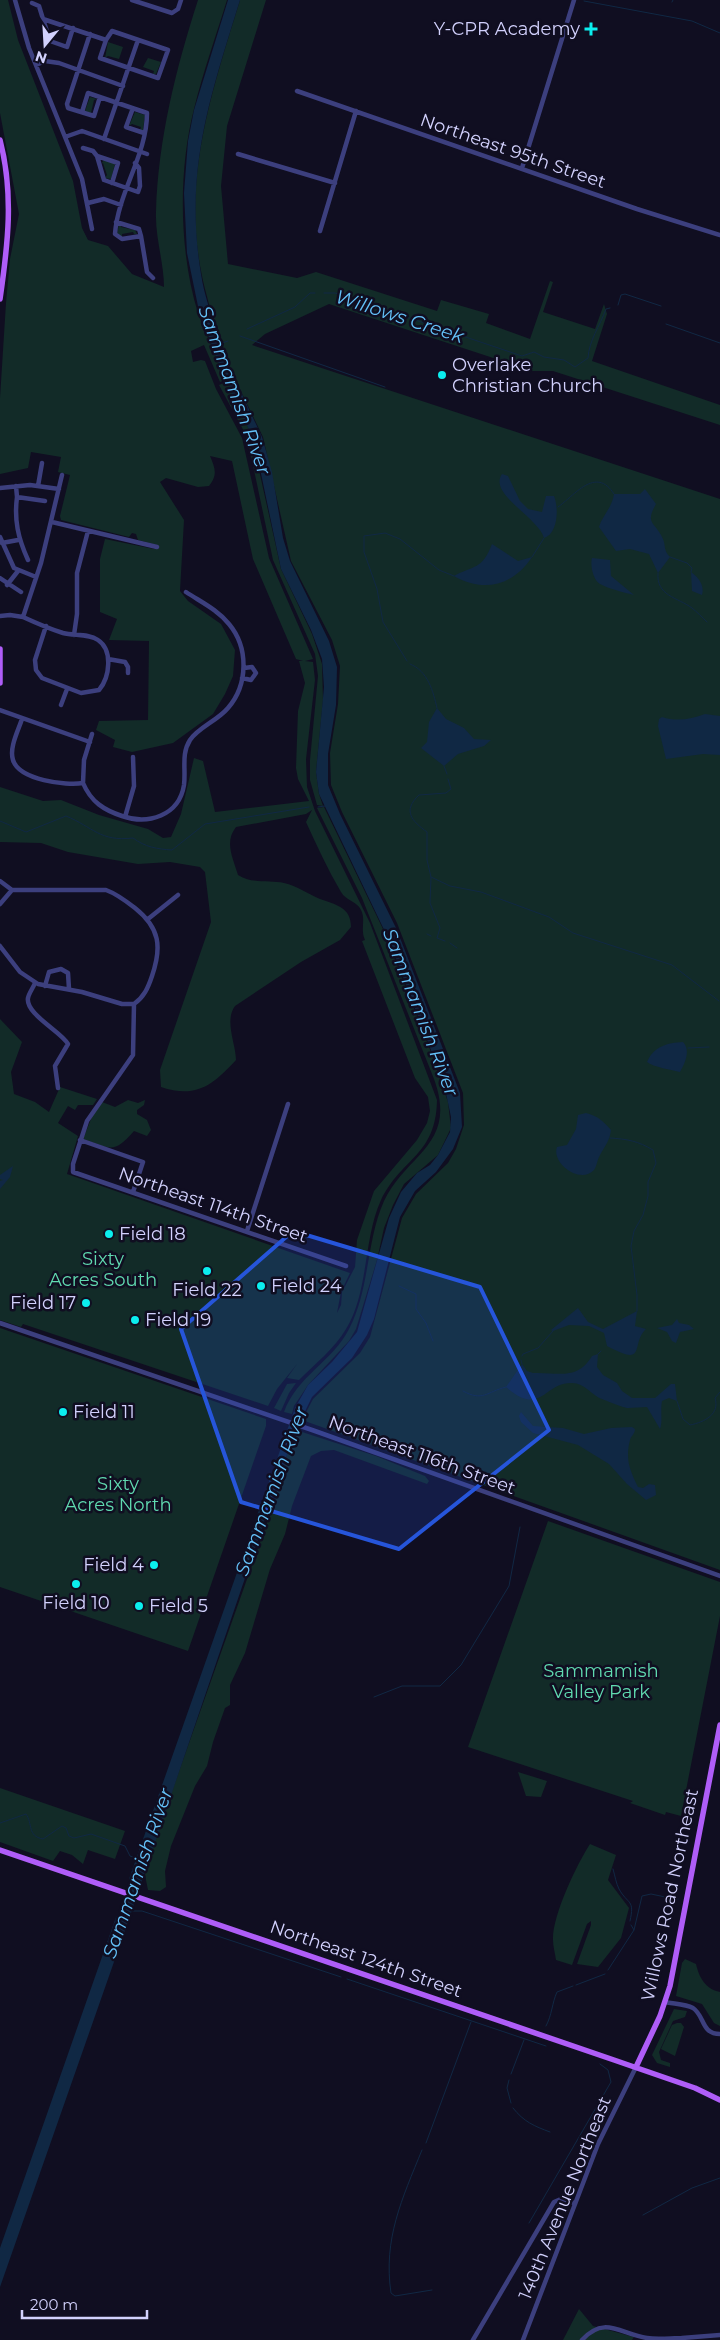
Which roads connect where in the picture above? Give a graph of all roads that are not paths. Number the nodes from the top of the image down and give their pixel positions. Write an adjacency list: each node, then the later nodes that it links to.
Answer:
1 (15, 0): 11 (street)
2 (132, 0): 3 (street)
3 (181, 0)
4 (574, 0): 31 (street)
5 (32, 3): 6 (street)
6 (43, 19): 7 (street); 7 (street)
7 (73, 28): 8 (street)
8 (90, 34): 9 (street); 13 (street)
9 (106, 40): 10 (street); 12 (street)
10 (138, 40): 12 (street); 12 (street)
11 (36, 65): 13 (street); 22 (street)
12 (129, 68): 14 (street)
13 (78, 70): 14 (street); 20 (street)
14 (123, 86): 17 (street)
15 (297, 91): 19 (street, Northeast 95th Street)
16 (100, 97): 17 (street); 20 (street); 20 (street)
17 (117, 103): 18 (street); 23 (street)
18 (133, 108): 21 (street); 21 (street)
19 (356, 111): 31 (street, Northeast 95th Street); 32 (street)
20 (82, 112)
21 (144, 133): 26 (street)
22 (65, 137): 23 (street); 35 (street)
23 (104, 139): 26 (street)
24 (0, 140): 43 (main road)
25 (83, 148): 29 (street)
26 (139, 151): 27 (street); 30 (street)
27 (147, 154)
28 (238, 154): 32 (street)
29 (97, 156): 33 (street); 33 (street)
30 (135, 163): 34 (street); 34 (street)
31 (522, 168): 40 (street, Northeast 95th Street)
32 (336, 182): 39 (street)
33 (112, 183): 34 (street)
34 (127, 188): 36 (street)
35 (88, 203): 36 (street); 38 (street)
36 (121, 205): 37 (street)
37 (116, 222): 41 (street); 41 (street)
38 (92, 228)
39 (320, 231)
40 (720, 235)
41 (141, 236): 42 (street)
42 (153, 278)
43 (0, 299)
44 (42, 463): 47 (street)
45 (62, 475): 49 (street)
46 (16, 486): 47 (street); 48 (street); 50 (street)
47 (38, 486): 49 (street)
48 (0, 488)
49 (59, 489): 52 (street)
50 (17, 497): 51 (street); 55 (street)
51 (45, 501)
52 (52, 522): 53 (street); 60 (street)
53 (88, 531): 57 (street); 68 (street)
54 (0, 537): 56 (street)
55 (18, 540): 56 (street); 58 (street)
56 (2, 544): 59 (street)
57 (157, 547)
58 (28, 560)
59 (18, 571): 60 (street); 62 (street)
60 (36, 577): 66 (street)
61 (0, 578): 62 (street)
62 (7, 584): 63 (street)
63 (20, 592)
64 (186, 592): 71 (street)
65 (0, 616): 66 (street)
66 (23, 617): 67 (street)
67 (46, 626): 68 (street); 75 (street)
68 (74, 635): 70 (street)
69 (0, 649): 74 (main road)
70 (108, 659): 72 (street); 75 (street)
71 (244, 668): 73 (street); 73 (street)
72 (128, 673)
73 (242, 678): 83 (street)
74 (0, 682)
75 (67, 689): 76 (street)
76 (61, 705)
77 (0, 710): 78 (street)
78 (22, 719): 80 (street); 82 (street)
79 (92, 734): 80 (street)
80 (90, 742): 82 (street)
81 (133, 757): 83 (street)
82 (83, 784): 83 (street)
83 (125, 817)
84 (0, 881): 85 (street)
85 (12, 890): 87 (street); 88 (street)
86 (178, 895): 88 (street)
87 (0, 904)
88 (148, 919): 93 (street)
89 (0, 946): 90 (street)
90 (35, 983): 91 (street); 94 (street)
91 (45, 986): 92 (street); 92 (street)
92 (69, 989): 93 (street)
93 (134, 1004): 96 (street)
94 (58, 1088)
95 (288, 1104): 98 (street)
96 (80, 1140): 97 (street, Northeast 114th Street); 97 (street)
97 (133, 1192): 98 (street, Northeast 114th Street)
98 (247, 1231): 99 (street, Northeast 114th Street)
99 (346, 1266)
100 (0, 1323): 101 (street, Northeast 116th Street)
101 (720, 1576)
102 (720, 1725): 104 (main road, Willows Road Northeast)
103 (0, 1850): 106 (main road, Northeast 124th Street)
104 (665, 2002): 105 (street); 106 (main road, Willows Road Northeast)
105 (720, 2034)
106 (636, 2067): 107 (main road, Northeast 124th Street); 108 (street, 140th Avenue Northeast)
107 (720, 2100)
108 (574, 2203): 111 (street); 112 (street, 140th Avenue Northeast)
109 (720, 2335): 110 (street)
110 (683, 2339): 113 (street)
111 (473, 2340)
112 (523, 2340)
113 (582, 2340)

